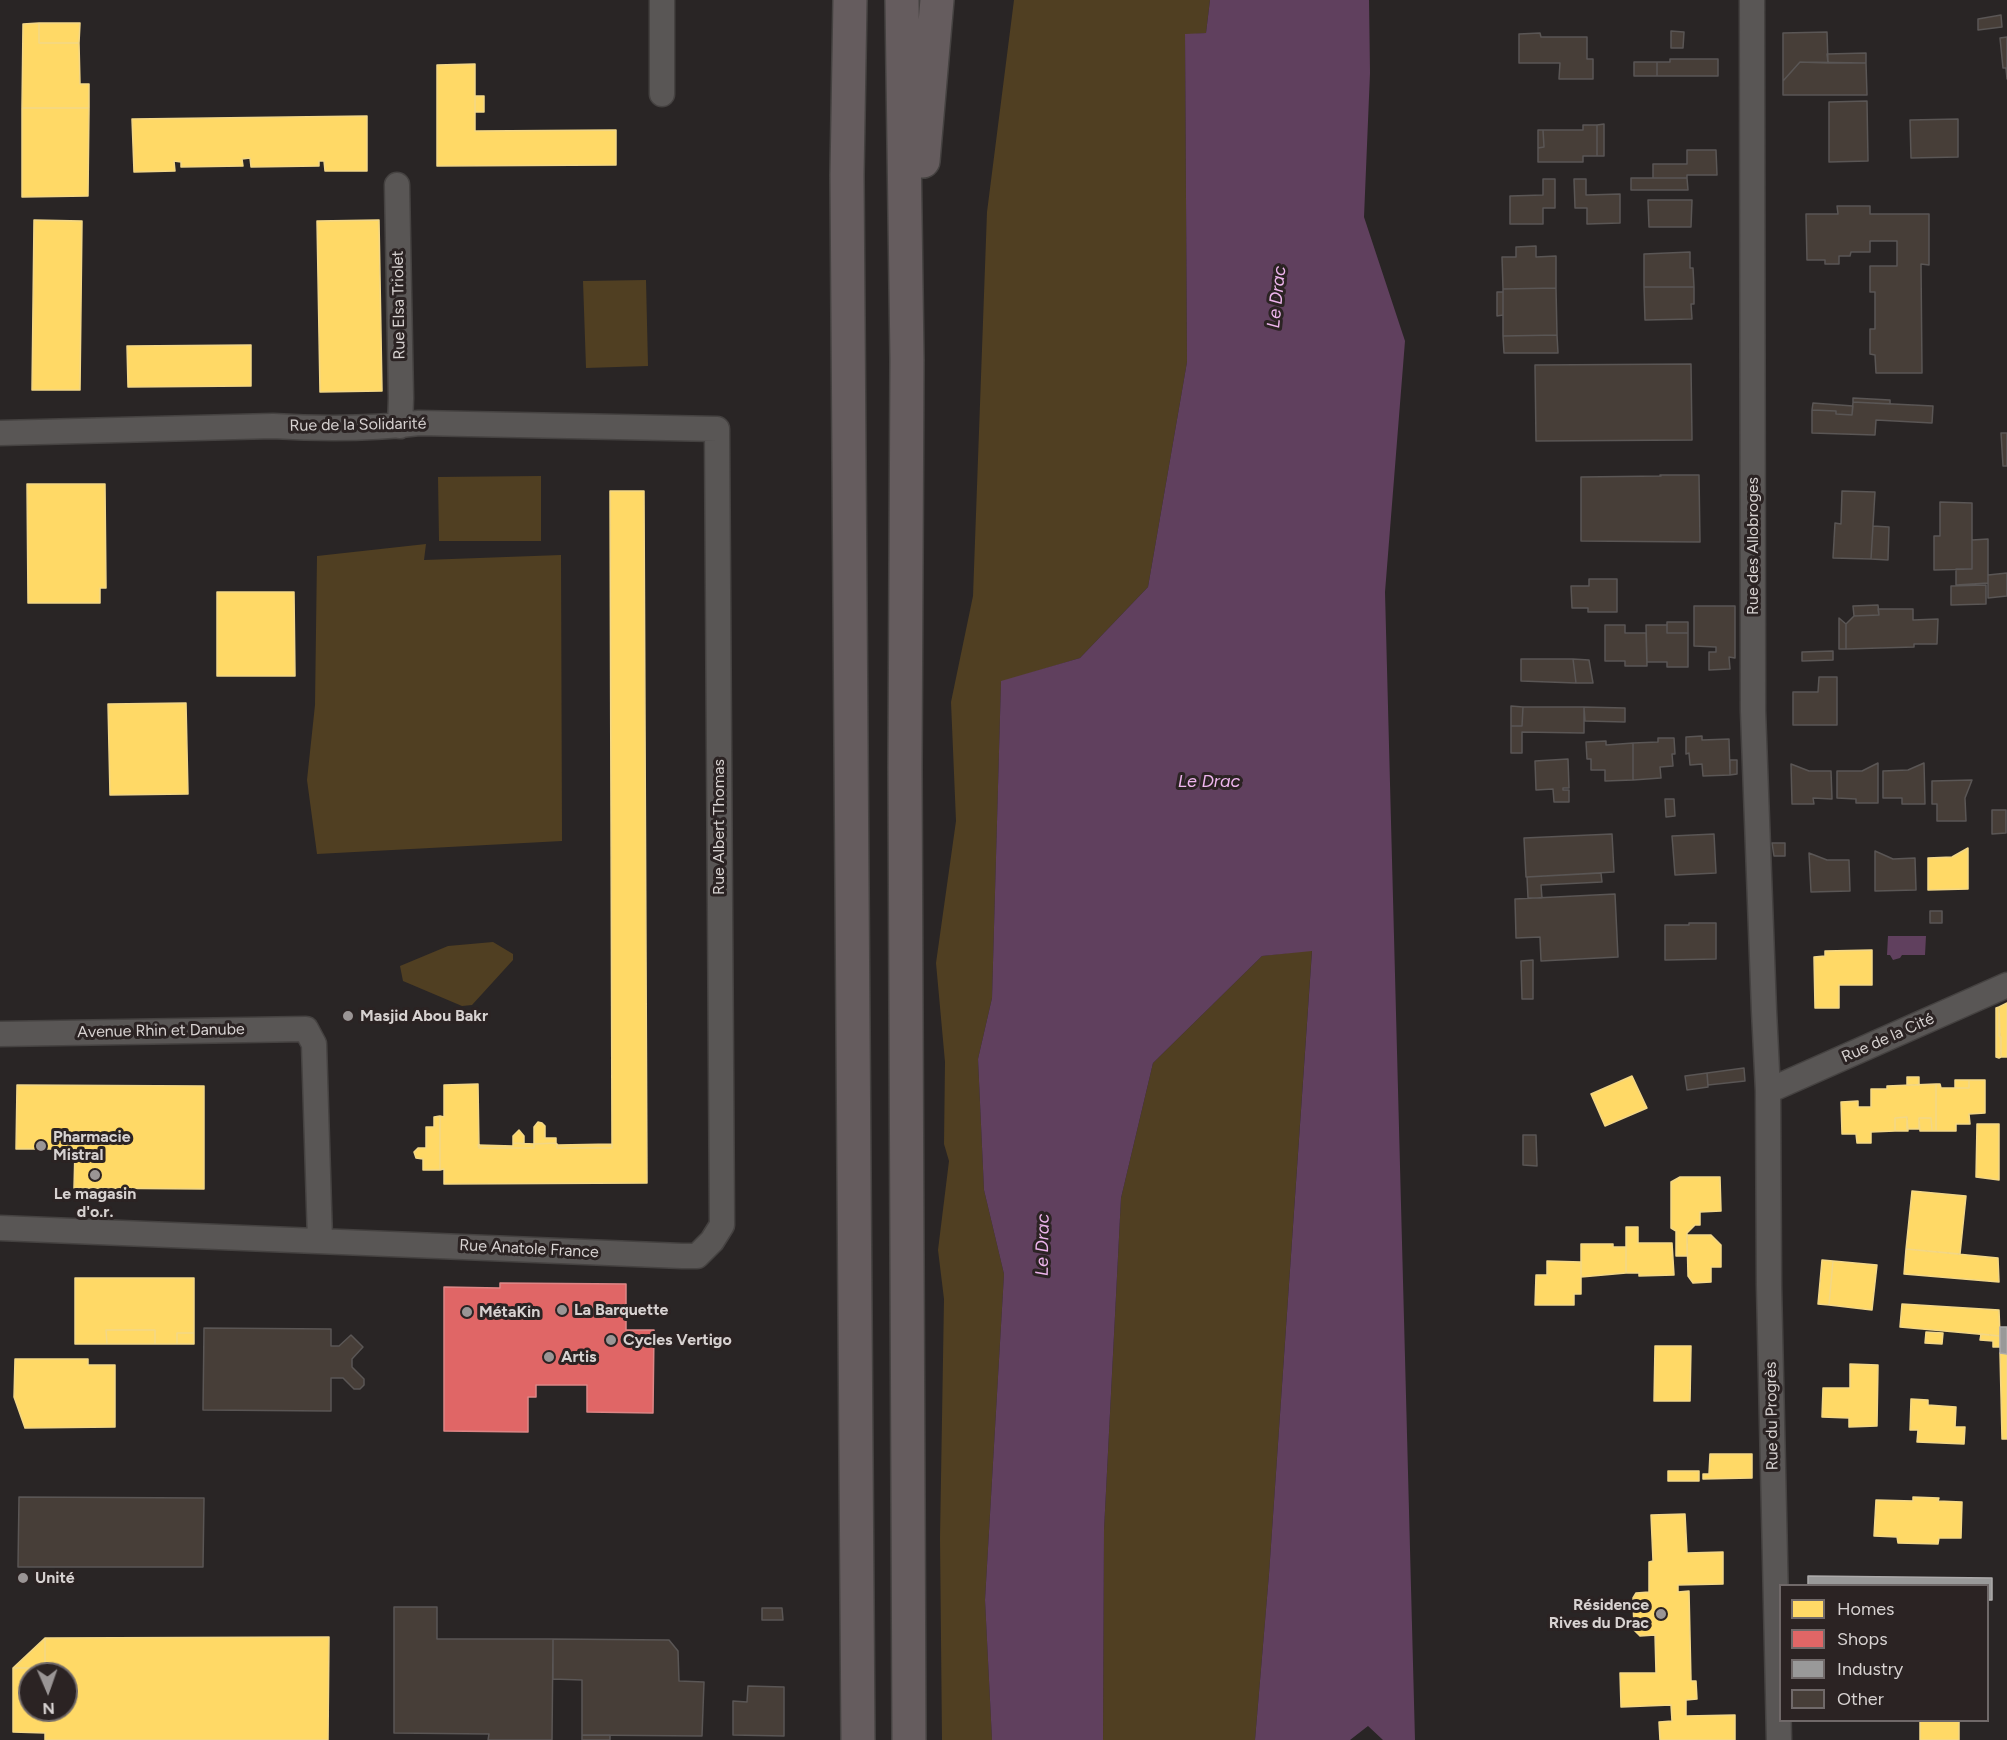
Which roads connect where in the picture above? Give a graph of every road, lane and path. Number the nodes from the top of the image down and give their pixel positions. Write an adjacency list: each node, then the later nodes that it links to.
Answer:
1 (662, 0): 6 (street)
2 (850, 0): 18 (highway)
3 (902, 0): 8 (highway)
4 (936, 0): 8 (highway)
5 (1752, 0): 14 (street, Rue des Allobroges)
6 (662, 94)
7 (396, 185): 9 (street, Rue Elsa Triolet)
8 (907, 360): 19 (highway)
9 (400, 426): 10 (street, Rue de la Solidarité); 11 (street, Rue de la Solidarité)
10 (717, 429): 15 (street, Rue Albert Thomas)
11 (0, 433)
12 (2007, 985): 14 (street, Rue de la Cité)
13 (0, 1034): 17 (street, Avenue Rhin et Danube)
14 (1768, 1091): 20 (street, Rue du Progrès)
15 (722, 1225): 17 (street, Rue Anatole France)
16 (0, 1228): 17 (street, Rue Anatole France)
17 (320, 1240)
18 (858, 1740)
19 (909, 1740)
20 (1779, 1740)

